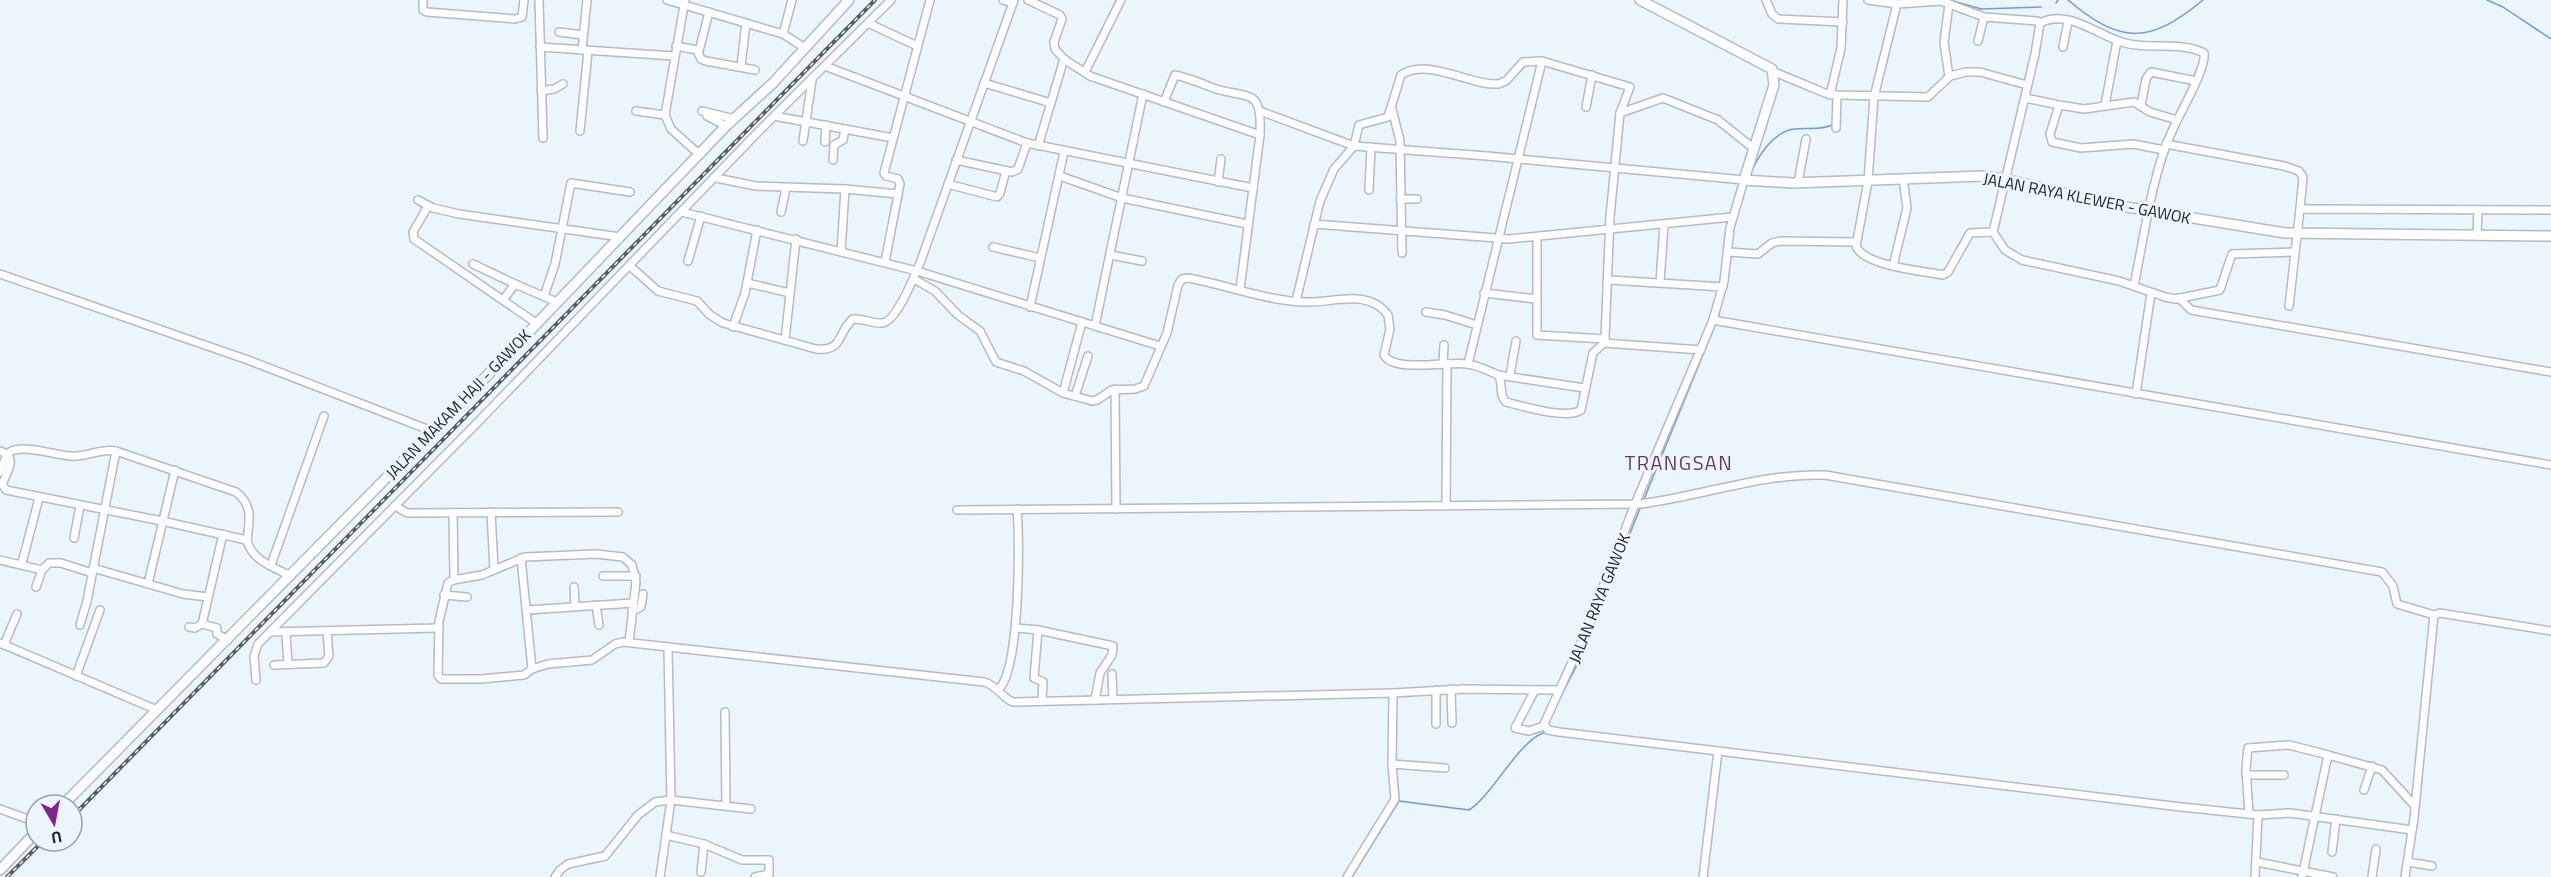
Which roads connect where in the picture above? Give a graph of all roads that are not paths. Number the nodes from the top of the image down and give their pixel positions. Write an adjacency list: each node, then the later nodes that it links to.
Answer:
1 (423, 0): 2 (street)
2 (524, 0)
3 (539, 0): 36 (street)
4 (587, 0): 31 (street)
5 (667, 0): 18 (street)
6 (792, 0): 30 (street)
7 (849, 0): 38 (street, JALAN MAKAM HAJI - GAWOK)
8 (891, 0): 25 (street)
9 (930, 0): 35 (street)
10 (1003, 0): 19 (street)
11 (1028, 0): 42 (street)
12 (1121, 0): 48 (street)
13 (1640, 0): 47 (street)
14 (1766, 0): 26 (street)
15 (1844, 0): 26 (street)
16 (1869, 0): 20 (street)
17 (1919, 1): 20 (street); 21 (street)
18 (684, 2): 22 (street); 34 (street)
19 (1014, 2): 53 (street)
20 (1896, 4): 59 (street)
21 (1949, 4): 23 (street); 50 (street)
22 (709, 12): 27 (street); 40 (street)
23 (1984, 17): 28 (street); 32 (street)
24 (2068, 21): 28 (street); 33 (street); 37 (street)
25 (868, 22): 35 (street); 45 (street)
26 (1843, 22): 58 (street)
27 (746, 23): 30 (street); 44 (street)
28 (2040, 23): 55 (street)
29 (559, 32): 31 (street)
30 (783, 34): 38 (street)
31 (584, 35): 39 (street)
32 (1978, 41)
33 (2117, 41): 52 (street); 65 (street)
34 (676, 46): 40 (street); 41 (street)
35 (917, 46): 60 (street)
36 (540, 47): 39 (street); 56 (street)
37 (2063, 47)
38 (805, 48): 74 (street, JALAN MAKAM HAJI - GAWOK)
39 (585, 50): 41 (street); 82 (street)
40 (699, 51): 44 (street)
41 (674, 56): 72 (street)
42 (1064, 59): 48 (street); 63 (street)
43 (1542, 62): 49 (street); 68 (street); 98 (street)
44 (741, 66): 46 (street)
45 (825, 66): 51 (street); 60 (street)
46 (755, 70)
47 (1773, 71): 58 (street); 94 (street)
48 (1085, 72): 57 (street)
49 (1592, 75): 67 (street); 71 (street)
50 (1948, 77): 55 (street); 59 (street)
51 (812, 80): 73 (street); 76 (street)
52 (2196, 81): 66 (street); 75 (street)
53 (984, 83): 63 (street); 77 (street)
54 (563, 84): 56 (street)
55 (2027, 85): 61 (street)
56 (541, 91): 84 (street)
57 (1143, 94): 62 (street); 102 (street)
58 (1834, 95): 59 (street); 80 (street)
59 (1874, 97): 110 (street)
60 (904, 98): 77 (street); 85 (street)
61 (2025, 98): 64 (street); 108 (street)
62 (1164, 102): 70 (street); 83 (street)
63 (1051, 103): 90 (street)
64 (2059, 105): 65 (street); 93 (street)
65 (2104, 105): 66 (street)
66 (2141, 105): 75 (street)
67 (1586, 107)
68 (1392, 109): 91 (street); 95 (street)
69 (636, 111): 72 (street)
70 (1260, 111): 83 (street); 91 (street)
71 (1620, 113): 94 (street); 103 (street)
72 (665, 115): 97 (street)
73 (774, 116): 76 (street); 106 (street)
74 (735, 118): 79 (street, JALAN MAKAM HAJI - GAWOK); 79 (street)
75 (2177, 120): 93 (street)
76 (806, 121): 78 (street); 87 (street)
77 (969, 122): 89 (street); 99 (street)
78 (826, 125): 81 (street); 88 (street)
79 (726, 126): 97 (street, JALAN MAKAM HAJI - GAWOK)
80 (1836, 128)
81 (845, 129): 85 (street); 101 (street)
82 (580, 131)
83 (1260, 135): 115 (street)
84 (543, 138)
85 (893, 138): 119 (street)
86 (1806, 139): 112 (street)
87 (802, 141)
88 (825, 142)
89 (1027, 143): 90 (street); 104 (street)
90 (1038, 146): 96 (street)
91 (1354, 146): 92 (street); 134 (street)
92 (1371, 147): 95 (street); 117 (street)
93 (2165, 147): 125 (street); 130 (street)
94 (1753, 148): 109 (street)
95 (1399, 149): 98 (street); 121 (street)
96 (1064, 152): 102 (street); 105 (street)
97 (700, 155): 144 (street, JALAN MAKAM HAJI - GAWOK)
98 (1518, 158): 103 (street); 147 (street)
99 (956, 159): 104 (street); 113 (street)
100 (1221, 159): 111 (street)
101 (833, 160)
102 (1130, 164): 111 (street); 120 (street)
103 (1615, 168): 109 (street); 138 (street)
104 (1006, 171): 113 (street)
105 (1060, 176): 120 (street); 155 (street)
106 (716, 178): 114 (street); 128 (street)
107 (1903, 179): 108 (street, JALAN RAYA KLEWER - GAWOK); 110 (street, JALAN RAYA KLEWER - GAWOK); 161 (street)
108 (2005, 179): 130 (street, JALAN RAYA KLEWER - GAWOK); 140 (street)
109 (1743, 180): 112 (street, JALAN RAYA KLEWER - GAWOK); 132 (street, JALAN RAYA GAWOK)
110 (1868, 181): 112 (street, JALAN RAYA KLEWER - GAWOK); 148 (street)
111 (1218, 182): 115 (street)
112 (1798, 183)
113 (948, 184): 162 (street)
114 (786, 188): 116 (street); 129 (street)
115 (1253, 188): 133 (street)
116 (846, 189): 119 (street); 150 (street)
117 (1369, 190)
118 (630, 192): 136 (street)
119 (898, 194): 158 (street)
120 (1122, 198): 133 (street); 154 (street)
121 (1400, 199): 122 (street); 139 (street)
122 (1418, 199)
123 (418, 200): 124 (street)
124 (428, 206): 136 (street); 178 (street)
125 (2300, 209): 126 (street); 141 (street)
126 (2478, 210): 127 (street); 142 (street)
127 (2551, 210)
128 (682, 212): 131 (street); 160 (street)
129 (781, 212)
130 (2150, 212): 141 (street, JALAN RAYA KLEWER - GAWOK); 169 (street)
131 (701, 216): 137 (street); 156 (street)
132 (1732, 217): 135 (street); 153 (street, JALAN RAYA GAWOK)
133 (1247, 224): 171 (street)
134 (1314, 224): 139 (street); 179 (street)
135 (1664, 224): 138 (street); 166 (street)
136 (563, 229): 144 (street); 175 (street)
137 (757, 230): 146 (street); 168 (street)
138 (1611, 230): 145 (street); 165 (street)
139 (1401, 231): 147 (street); 152 (street)
140 (1993, 232): 161 (street); 169 (street)
141 (2297, 233): 142 (street, JALAN RAYA KLEWER - GAWOK); 151 (street)
142 (2477, 236): 143 (street, JALAN RAYA KLEWER - GAWOK)
143 (2551, 236)
144 (620, 237): 180 (street, JALAN MAKAM HAJI - GAWOK)
145 (1538, 237): 147 (street); 177 (street)
146 (796, 239): 150 (street); 172 (street)
147 (1499, 239): 173 (street)
148 (1856, 242): 153 (street); 161 (street)
149 (993, 247): 155 (street)
150 (841, 252): 158 (street)
151 (2295, 252): 176 (street); 181 (street)
152 (1402, 253)
153 (1731, 253): 170 (street, JALAN RAYA GAWOK)
154 (1111, 255): 157 (street); 188 (street)
155 (1040, 258): 182 (street)
156 (688, 261)
157 (1142, 261)
158 (885, 262): 162 (street)
159 (473, 264): 167 (street)
160 (630, 266): 189 (street); 217 (street)
161 (1893, 266)
162 (917, 271): 164 (street); 182 (street)
163 (0, 274): 208 (street)
164 (914, 279): 190 (street); 204 (street)
165 (1609, 280): 166 (street); 192 (street)
166 (1660, 282): 170 (street)
167 (515, 284): 175 (street); 178 (street)
168 (747, 284): 172 (street); 189 (street)
169 (2134, 286): 174 (street)
170 (1723, 287): 184 (street, JALAN RAYA GAWOK)
171 (1240, 289): 179 (street); 194 (street)
172 (790, 293): 190 (street)
173 (1484, 293): 177 (street); 187 (street)
174 (2151, 293): 176 (street); 205 (street)
175 (544, 296): 180 (street)
176 (2179, 298): 199 (street)
177 (1536, 299): 192 (street)
178 (503, 300): 186 (street)
179 (1296, 301): 197 (street)
180 (557, 302): 186 (street, JALAN MAKAM HAJI - GAWOK)
181 (2289, 306)
182 (1030, 307): 185 (street)
183 (1426, 312): 187 (street)
184 (1716, 320): 195 (street, JALAN RAYA GAWOK); 205 (street)
185 (1083, 322): 188 (street); 204 (street)
186 (536, 323): 208 (street, JALAN MAKAM HAJI - GAWOK)
187 (1477, 325): 198 (street)
188 (1095, 326): 194 (street)
189 (733, 327): 190 (street)
190 (784, 340)
191 (1516, 341): 201 (street)
192 (1605, 341): 195 (street); 202 (street)
193 (1444, 345): 197 (street)
194 (1160, 346): 203 (street)
195 (1701, 350): 215 (street, JALAN RAYA GAWOK)
196 (1088, 356): 206 (street)
197 (1445, 364): 198 (street); 218 (street)
198 (1468, 364): 200 (street)
199 (2551, 372)
200 (1498, 375): 201 (street); 202 (street)
201 (1510, 375): 202 (street)
202 (1584, 388)
203 (1115, 389): 206 (street); 220 (street)
204 (1063, 393): 206 (street)
205 (2136, 394): 211 (street)
206 (1075, 396)
207 (324, 416): 233 (street)
208 (432, 431): 237 (street, JALAN MAKAM HAJI - GAWOK)
209 (116, 451): 210 (street); 212 (street); 222 (street)
210 (4, 452): 213 (street); 214 (street)
211 (2551, 465)
212 (175, 470): 226 (street); 229 (street)
213 (0, 472)
214 (39, 498): 216 (street); 232 (street)
215 (1640, 504): 218 (street); 255 (street); 281 (street, JALAN RAYA GAWOK)
216 (80, 506): 222 (street); 228 (street)
217 (395, 506): 225 (street); 264 (street)
218 (1446, 506): 220 (street)
219 (1017, 509): 220 (street); 221 (street); 261 (street)
220 (1116, 509)
221 (957, 510)
222 (104, 511): 226 (street); 236 (street)
223 (491, 512): 224 (street); 225 (street); 234 (street)
224 (618, 512)
225 (453, 513): 240 (street)
226 (162, 521): 227 (street); 241 (street)
227 (223, 534): 229 (street); 246 (street)
228 (74, 538)
229 (247, 541): 233 (street)
230 (521, 558): 234 (street); 239 (street); 252 (street)
231 (0, 560): 232 (street)
232 (22, 563): 235 (street)
233 (271, 565): 237 (street)
234 (494, 569): 240 (street)
235 (42, 570): 236 (street); 242 (street)
236 (92, 570): 241 (street); 257 (street)
237 (291, 576): 267 (street, JALAN MAKAM HAJI - GAWOK)
238 (603, 576): 239 (street)
239 (636, 576): 248 (street)
240 (454, 580): 245 (street)
241 (148, 584): 246 (street)
242 (36, 587)
243 (574, 587): 250 (street)
244 (643, 594): 253 (street)
245 (444, 595): 247 (street); 260 (street)
246 (208, 597): 256 (street)
247 (467, 597)
248 (633, 603): 249 (street); 253 (street)
249 (596, 605): 250 (street); 258 (street)
250 (575, 606): 252 (street)
251 (100, 610): 275 (street)
252 (527, 610): 273 (street)
253 (632, 611): 268 (street)
254 (17, 614): 269 (street)
255 (2434, 615): 263 (street); 302 (street)
256 (202, 624): 259 (street); 267 (street)
257 (80, 625)
258 (599, 625)
259 (189, 627)
260 (438, 628): 265 (street); 273 (street)
261 (1016, 628): 262 (street); 277 (street)
262 (1038, 630): 284 (street); 285 (street)
263 (2551, 631)
264 (270, 632): 266 (street); 276 (street)
265 (327, 632): 266 (street); 271 (street)
266 (286, 634): 271 (street)
267 (228, 640): 286 (street, JALAN MAKAM HAJI - GAWOK)
268 (629, 642): 270 (street); 273 (street)
269 (2, 644): 275 (street)
270 (668, 647): 277 (street); 300 (street)
271 (288, 664): 272 (street)
272 (274, 665)
273 (532, 669)
274 (1112, 674): 283 (street)
275 (76, 676): 286 (street)
276 (256, 680)
277 (999, 689): 284 (street)
278 (1451, 689): 279 (street); 280 (street); 288 (street)
279 (1436, 690): 282 (street); 289 (street)
280 (1535, 690): 281 (street); 290 (street)
281 (1559, 690): 290 (street, JALAN RAYA GAWOK)
282 (1393, 693): 283 (street); 293 (street)
283 (1113, 699): 285 (street)
284 (1042, 700): 285 (street)
285 (1095, 700)
286 (157, 710): 299 (street, JALAN MAKAM HAJI - GAWOK)
287 (725, 712): 301 (street)
288 (1452, 723)
289 (1436, 724)
290 (1546, 728): 291 (street)
291 (1718, 751): 305 (street); 326 (street)
292 (2328, 756): 294 (street); 296 (street); 307 (street)
293 (1392, 764): 295 (street); 325 (street)
294 (2372, 766): 298 (street); 302 (street)
295 (1445, 768)
296 (2246, 775): 297 (street); 305 (street)
297 (2284, 775)
298 (2364, 790)
299 (75, 793)
300 (670, 800): 301 (street); 311 (street); 322 (street)
301 (726, 805): 303 (street)
302 (2415, 806): 310 (street)
303 (751, 808)
304 (0, 809): 308 (street)
305 (2249, 814): 306 (street)
306 (2258, 815): 307 (street); 316 (street)
307 (2315, 816): 309 (street); 321 (street)
308 (24, 818)
309 (2336, 819): 310 (street); 315 (street)
310 (2412, 830): 317 (street)
311 (666, 835): 313 (street); 323 (street)
312 (24, 844): 319 (street)
313 (704, 844): 320 (street); 324 (street)
314 (2376, 849): 329 (street)
315 (2332, 852)
316 (2257, 862): 321 (street); 327 (street)
317 (2408, 862): 318 (street); 330 (street)
318 (2432, 866)
319 (1, 868)
320 (701, 872)
321 (2302, 874): 328 (street)
322 (555, 877)
323 (660, 877)
324 (755, 877)
325 (1347, 877)
326 (1703, 877)
327 (2255, 877)
328 (2333, 877)
329 (2372, 877)
330 (2405, 877)

